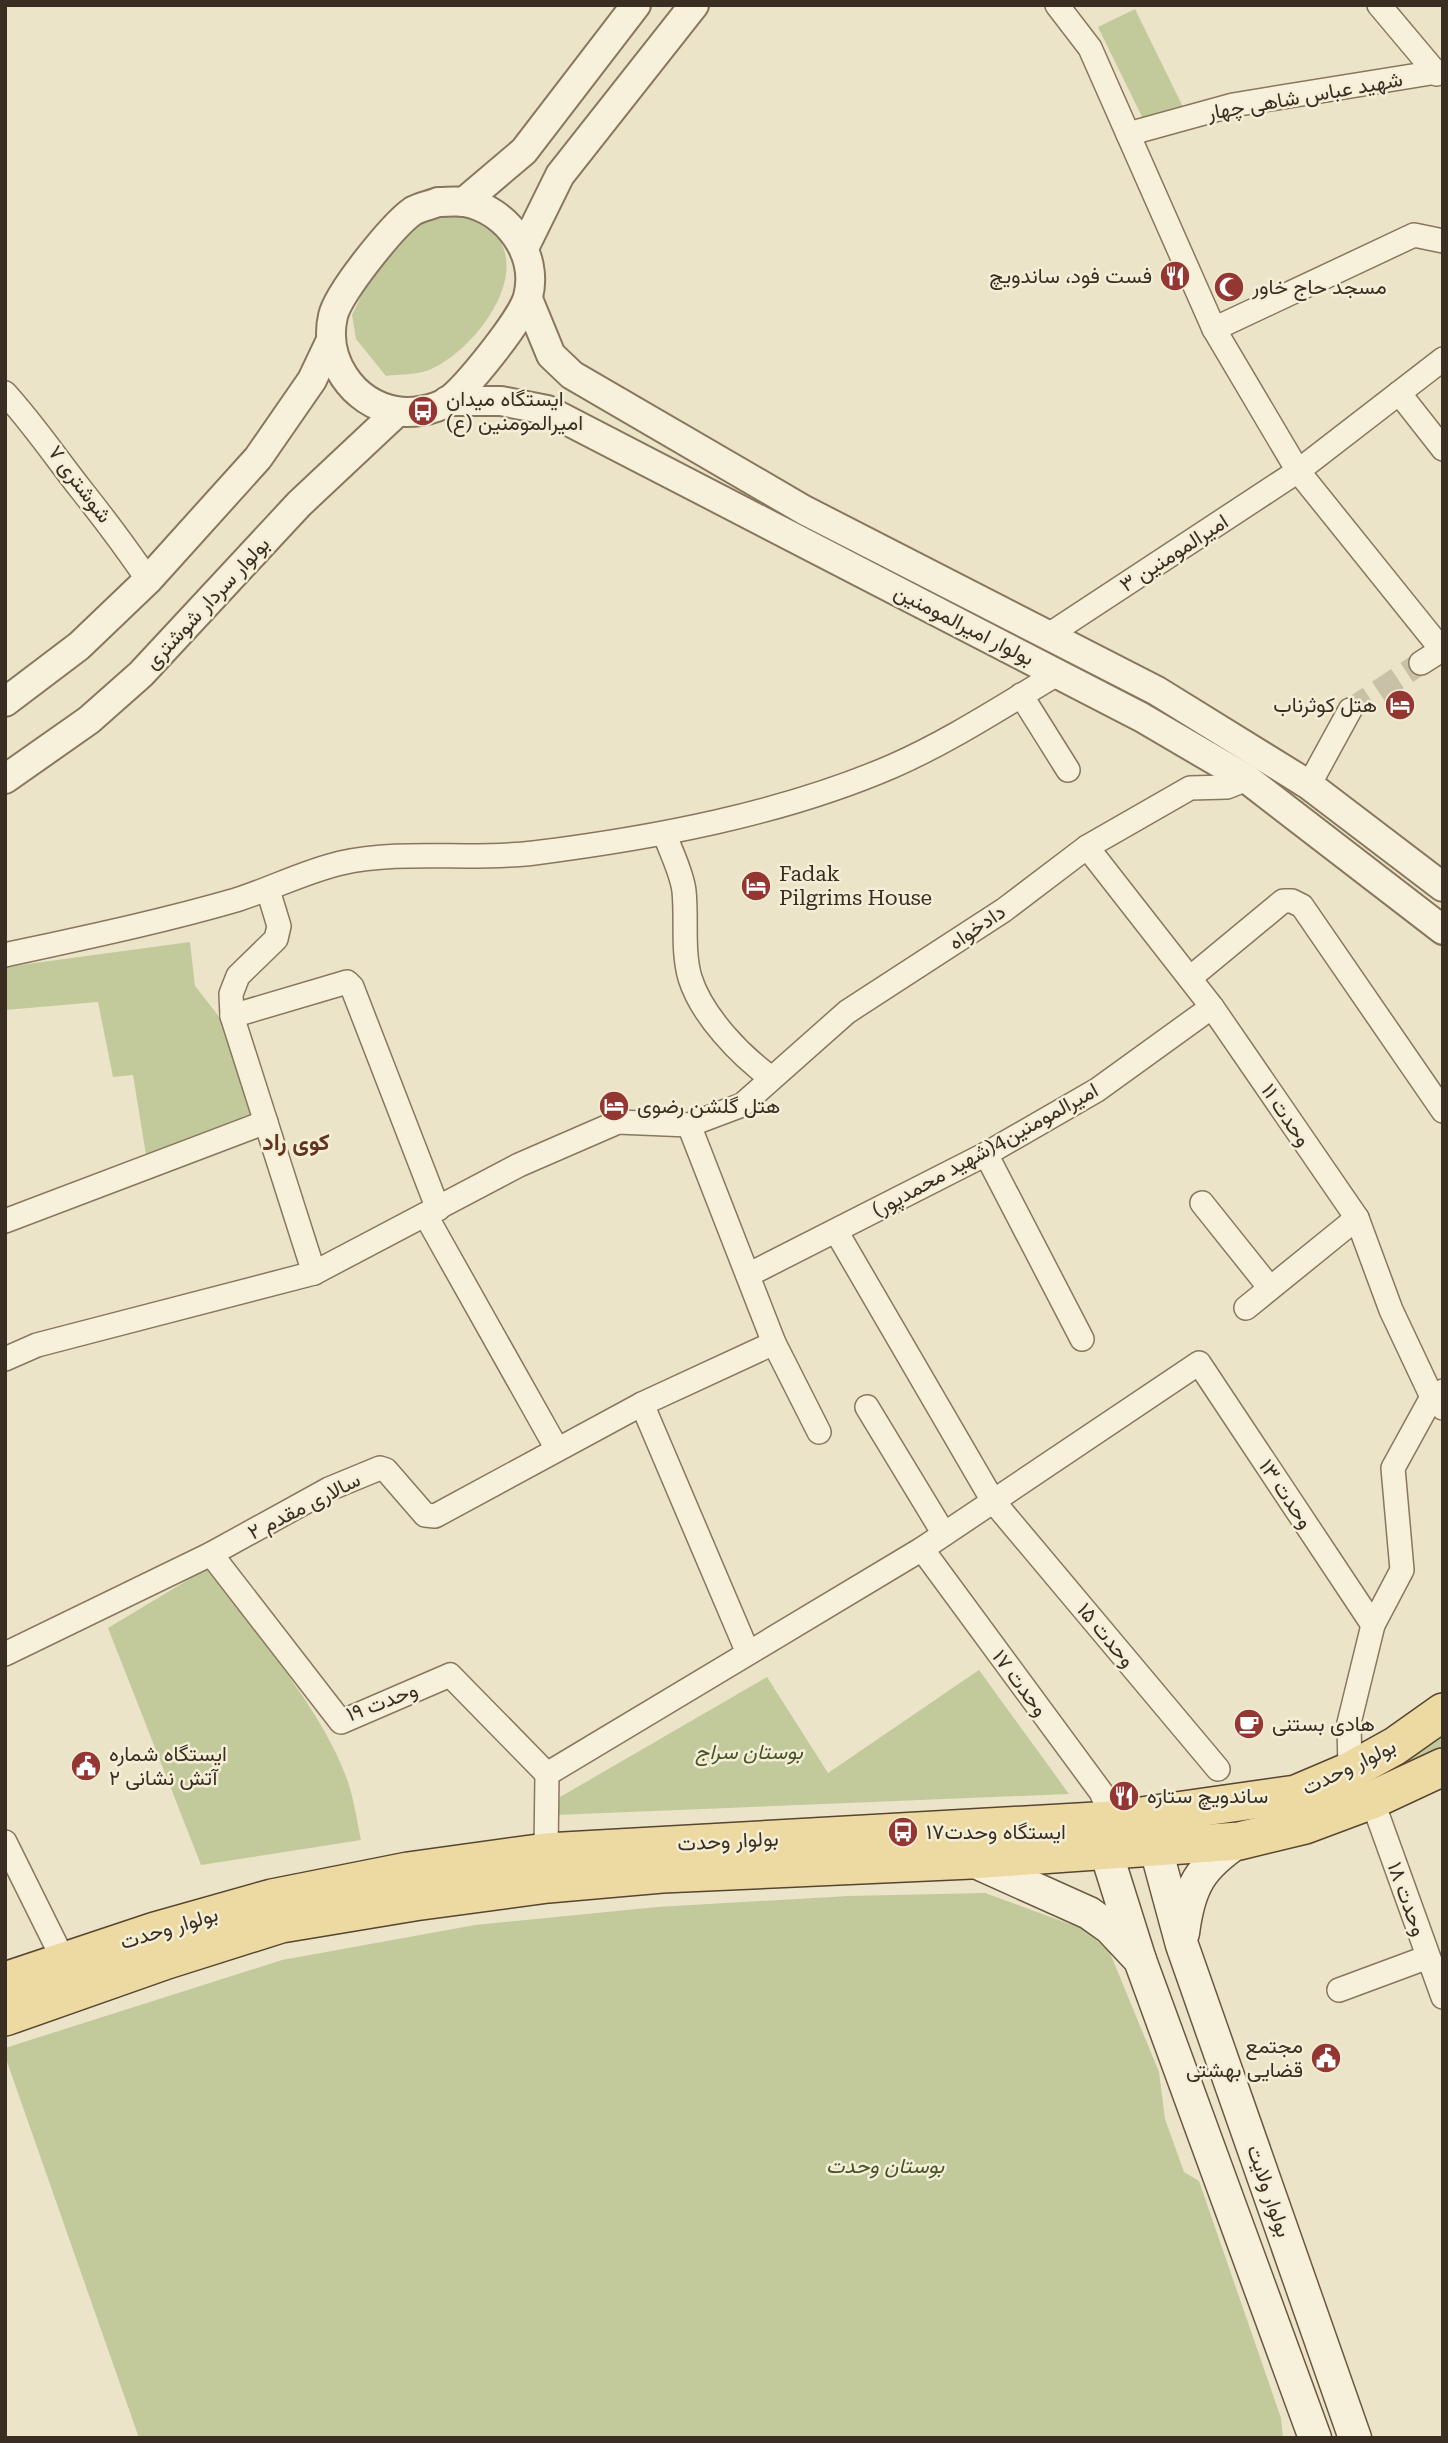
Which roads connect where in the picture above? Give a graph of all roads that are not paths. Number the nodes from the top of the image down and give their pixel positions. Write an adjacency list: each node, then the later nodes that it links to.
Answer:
1 (636, 5): 7 (street)
2 (694, 5): 9 (street)
3 (1057, 5): 6 (street)
4 (1379, 5): 5 (street)
5 (1440, 73): 6 (street, شهید عباس شاهی چهار)
6 (1128, 134): 11 (street)
7 (464, 202): 9 (street); 12 (street)
8 (1443, 241): 11 (street)
9 (524, 248): 10 (street)
10 (528, 299): 16 (street); 21 (street, بولوار امیرالمومنین)
11 (1214, 329): 19 (street)
12 (331, 340): 17 (street); 20 (street)
13 (1443, 359): 15 (street, امیرالمومنین ۳)
14 (5, 393): 20 (street, شوشتری ۷)
15 (1399, 393): 18 (street); 19 (street, امیرالمومنین ۳)
16 (447, 401): 17 (street); 24 (street, بولوار امیرالمومنین)
17 (397, 412): 30 (street, بولوار سردار شوشتری)
18 (1443, 449)
19 (1298, 471): 21 (street, امیرالمومنین ۳); 22 (street)
20 (148, 580): 26 (street)
21 (1050, 634): 32 (street, بولوار امیرالمومنین)
22 (1442, 650): 23 (street)
23 (1421, 663)
24 (1057, 674): 25 (street); 28 (street, بولوار امیرالمومنین)
25 (1021, 695): 29 (street); 34 (street)
26 (5, 702)
27 (1350, 710): 32 (street)
28 (1177, 739): 31 (street, بولوار امیرالمومنین); 33 (street)
29 (1068, 770)
30 (5, 779)
31 (1247, 779): 33 (street); 38 (street, بولوار امیرالمومنین)
32 (1309, 785): 36 (street, بولوار امیرالمومنین)
33 (1190, 788): 35 (street, دادخواه)
34 (665, 835): 37 (street); 43 (street)
35 (1087, 847): 40 (street, وحدت ۱۱); 43 (street, دادخواه)
36 (1443, 887)
37 (268, 891): 39 (street); 42 (street)
38 (1443, 930)
39 (5, 955)
40 (1189, 978): 41 (street, وحدت ۱۱); 44 (street)
41 (1212, 1007): 47 (street, امیرالمومنین4(شهید محمدپور)); 50 (street, وحدت ۱۱)
42 (232, 1016): 45 (street); 49 (street)
43 (771, 1078): 46 (street, دادخواه)
44 (1443, 1111)
45 (266, 1122): 51 (street); 53 (street)
46 (689, 1125): 49 (street); 54 (street)
47 (986, 1154): 52 (street, امیرالمومنین4(شهید محمدپور)); 57 (street)
48 (1202, 1203): 55 (street)
49 (432, 1212): 53 (street); 64 (street)
50 (1357, 1218): 55 (street); 60 (street, وحدت ۱۱)
51 (5, 1221)
52 (836, 1231): 54 (street, امیرالمومنین4(شهید محمدپور)); 65 (street, وحدت ۱۵)
53 (314, 1273): 59 (street)
54 (748, 1275): 58 (street)
55 (1270, 1288): 56 (street)
56 (1246, 1308)
57 (1082, 1339)
58 (774, 1343): 61 (street, سالاری مقدم ۲); 63 (street)
59 (5, 1359)
60 (1439, 1399): 69 (street)
61 (642, 1404): 64 (street, سالاری مقدم ۲); 70 (street)
62 (867, 1407): 66 (street)
63 (819, 1432)
64 (557, 1449): 68 (street, سالاری مقدم ۲)
65 (993, 1501): 66 (street); 69 (street, وحدت ۱۳); 74 (street, وحدت ۱۵)
66 (944, 1534): 67 (street)
67 (922, 1549): 70 (street); 78 (street, وحدت ۱۷)
68 (211, 1554): 71 (street, سالاری مقدم ۲); 76 (street, وحدت ۱۹)
69 (1373, 1625): 75 (street)
70 (748, 1653): 76 (street)
71 (5, 1654)
72 (1443, 1712): 75 (main road, بولوار وحدت)
73 (1443, 1767): 77 (main road, بولوار وحدت)
74 (1218, 1769)
75 (1350, 1772): 78 (main road, بولوار وحدت)
76 (547, 1774): 82 (street)
77 (1372, 1800): 79 (main road, بولوار وحدت); 85 (street, وحدت ۱۸)
78 (1109, 1836): 81 (main road, بولوار وحدت); 82 (main road, بولوار وحدت); 83 (main road, بولوار وحدت); 87 (main road, بولوار ولایت)
79 (1239, 1841): 81 (main road, بولوار وحدت); 84 (main road, بولوار ولایت)
80 (5, 1842): 86 (street)
81 (1156, 1849): 84 (main road, بولوار ولایت)
82 (547, 1852): 86 (main road, بولوار وحدت)
83 (971, 1860): 87 (main road, بولوار ولایت); 91 (main road, بولوار وحدت)
84 (1182, 1944): 87 (main road); 93 (main road, بولوار ولایت)
85 (1428, 1957): 89 (street); 90 (street, وحدت ۱۸)
86 (64, 1961): 88 (main road, بولوار وحدت)
87 (1140, 1961): 92 (main road, بولوار ولایت)
88 (5, 1981)
89 (1339, 1990)
90 (1443, 1997)
91 (5, 2017)
92 (1315, 2438)
93 (1355, 2438)

